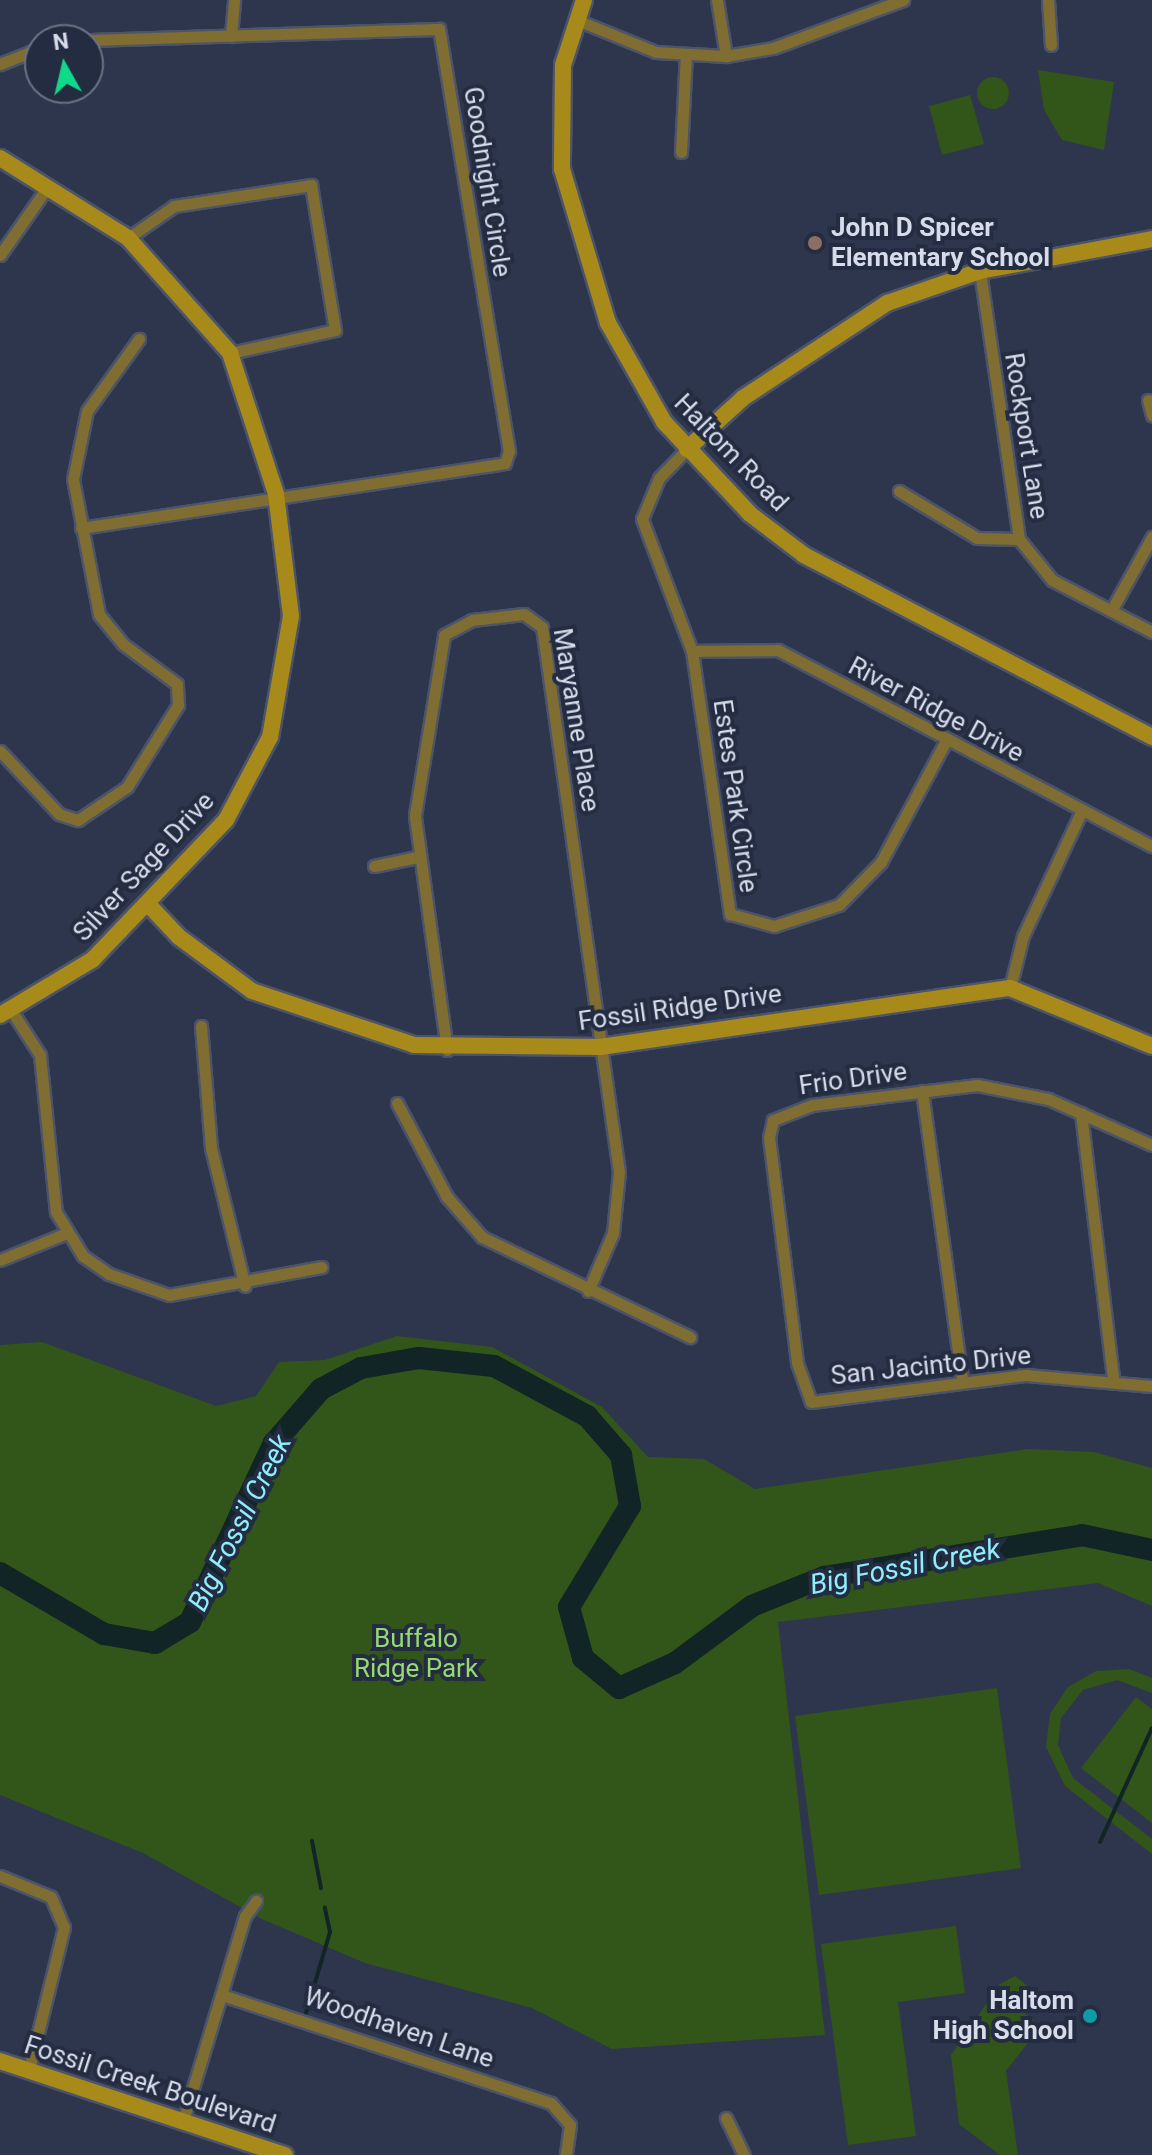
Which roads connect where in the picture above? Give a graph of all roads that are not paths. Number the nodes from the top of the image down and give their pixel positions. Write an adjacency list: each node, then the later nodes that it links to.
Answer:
1 (234, 0): 8 (street)
2 (584, 0): 7 (street, Haltom Road)
3 (717, 0): 13 (street)
4 (903, 0): 6 (street)
5 (1048, 0): 10 (street)
6 (884, 2): 13 (street)
7 (577, 20): 12 (street); 26 (street, Haltom Road)
8 (231, 36): 9 (street, Goodnight Circle); 28 (street, Goodnight Circle)
9 (104, 40)
10 (1051, 45)
11 (24, 54): 14 (street)
12 (686, 54): 13 (street); 15 (street)
13 (726, 56)
14 (0, 64)
15 (681, 152)
16 (0, 158): 17 (street, Silver Sage Drive)
17 (46, 189): 18 (street, Silver Sage Drive); 20 (street)
18 (128, 238): 23 (street, Silver Sage Drive); 23 (street)
19 (1152, 239): 21 (street)
20 (0, 255)
21 (980, 271): 26 (street); 31 (street, Rockport Lane)
22 (139, 339): 29 (street)
23 (230, 353): 28 (street, Silver Sage Drive)
24 (1148, 400): 25 (street)
25 (1152, 415)
26 (687, 449): 34 (street, Estes Park Circle); 35 (street, Haltom Road)
27 (899, 491): 31 (street)
28 (276, 494): 29 (street); 42 (street, Silver Sage Drive)
29 (81, 528): 37 (street)
30 (1152, 537): 32 (street)
31 (1019, 539): 32 (street, Rockport Lane)
32 (1111, 611): 33 (street, Rockport Lane)
33 (1152, 632)
34 (692, 651): 36 (street, River Ridge Drive); 36 (street, Estes Park Circle)
35 (1152, 737)
36 (946, 741): 38 (street, River Ridge Drive)
37 (0, 751)
38 (1082, 810): 39 (street, River Ridge Drive); 43 (street)
39 (1152, 846)
40 (417, 857): 41 (street); 47 (street, Maryanne Place); 48 (street, Maryanne Place)
41 (374, 866)
42 (147, 903): 44 (street, Silver Sage Drive); 48 (street, Fossil Ridge Drive)
43 (1010, 988): 46 (street); 47 (street, Fossil Ridge Drive)
44 (6, 1012): 53 (street)
45 (201, 1026): 56 (street)
46 (1152, 1046)
47 (600, 1047): 48 (street, Fossil Ridge Drive); 57 (street, Maryanne Place)
48 (447, 1050)
49 (922, 1091): 51 (street, Frio Drive); 60 (street); 62 (street, Frio Drive)
50 (397, 1103): 57 (street)
51 (1081, 1113): 52 (street, Frio Drive); 59 (street)
52 (1152, 1145)
53 (64, 1234): 54 (street); 56 (street)
54 (0, 1260)
55 (321, 1267): 56 (street)
56 (245, 1286)
57 (588, 1291): 58 (street)
58 (690, 1337)
59 (1113, 1377): 60 (street, San Jacinto Drive); 61 (street, San Jacinto Drive)
60 (962, 1380): 62 (street, San Jacinto Drive)
61 (1152, 1386)
62 (811, 1402)
63 (0, 1876): 67 (street)
64 (256, 1901): 65 (street)
65 (222, 1995): 69 (street); 71 (street, Woodhaven Lane)
66 (0, 2061): 67 (street, Fossil Creek Boulevard)
67 (29, 2069): 69 (street, Fossil Creek Boulevard)
68 (726, 2118): 72 (street)
69 (183, 2121): 70 (street, Fossil Creek Boulevard)
70 (285, 2155)
71 (566, 2155)
72 (744, 2155)

